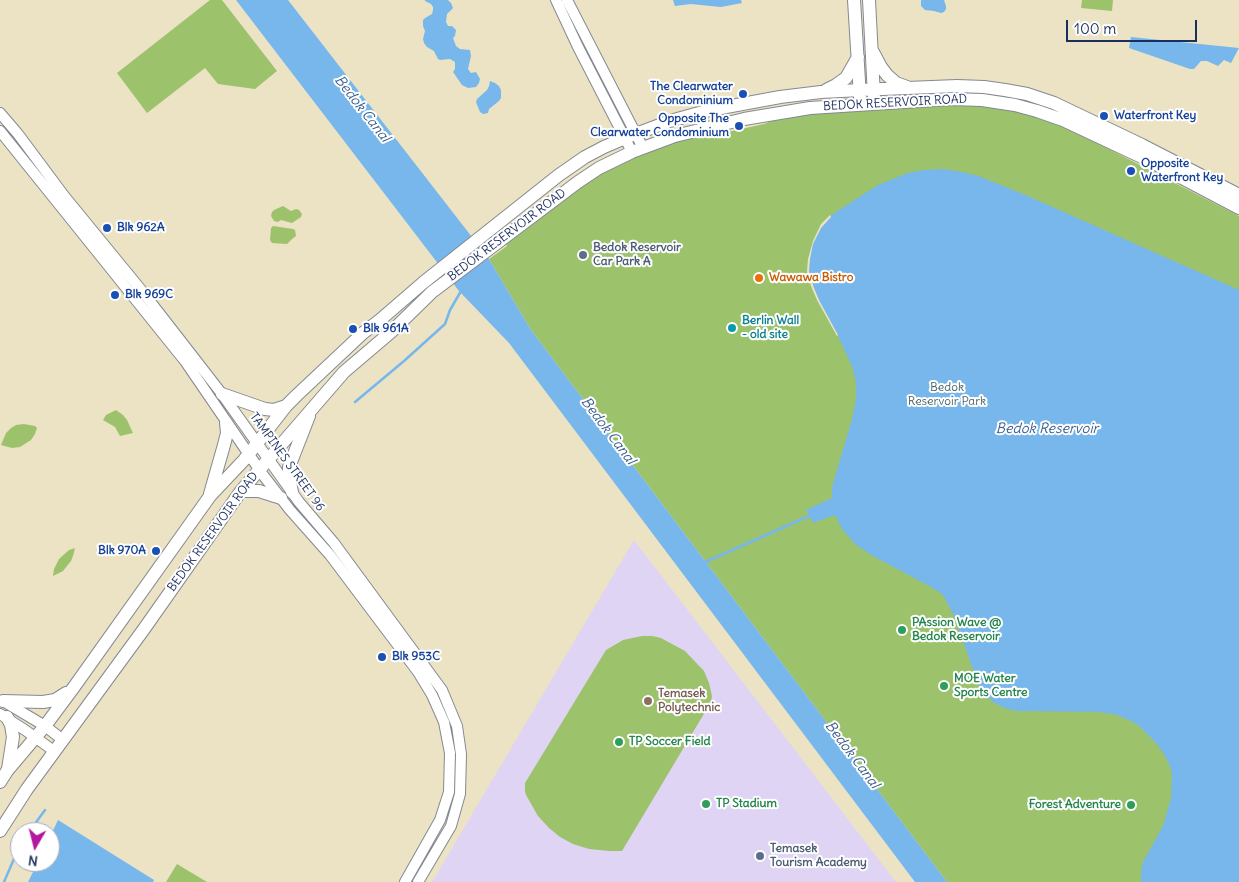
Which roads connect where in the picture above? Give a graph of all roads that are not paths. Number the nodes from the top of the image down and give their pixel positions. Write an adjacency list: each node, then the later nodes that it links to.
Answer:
1 (556, 0): 15 (street)
2 (568, 0): 15 (street)
3 (854, 0): 6 (main road)
4 (869, 0): 5 (main road)
5 (871, 47): 7 (main road); 8 (main road)
6 (858, 57): 9 (main road); 10 (main road)
7 (907, 88): 8 (main road, BEDOK RESERVOIR ROAD); 16 (main road, BEDOK RESERVOIR ROAD)
8 (874, 89): 9 (main road, BEDOK RESERVOIR ROAD); 11 (main road)
9 (860, 90): 10 (main road, BEDOK RESERVOIR ROAD); 12 (main road)
10 (821, 92): 15 (main road, BEDOK RESERVOIR ROAD)
11 (875, 103): 12 (main road, BEDOK RESERVOIR ROAD); 18 (main road, BEDOK RESERVOIR ROAD)
12 (861, 104): 17 (main road, BEDOK RESERVOIR ROAD)
13 (0, 113): 21 (street, TAMPINES STREET 96)
14 (0, 131): 24 (street, TAMPINES STREET 96)
15 (630, 136): 17 (street); 22 (main road, BEDOK RESERVOIR ROAD)
16 (1142, 145): 18 (main road); 19 (main road, BEDOK RESERVOIR ROAD)
17 (638, 150): 23 (main road, BEDOK RESERVOIR ROAD)
18 (1146, 159): 20 (main road, BEDOK RESERVOIR ROAD)
19 (1239, 195)
20 (1239, 208)
21 (222, 394): 22 (main road); 25 (street, TAMPINES STREET 96)
22 (286, 406): 25 (main road, BEDOK RESERVOIR ROAD)
23 (312, 409): 27 (main road, BEDOK RESERVOIR ROAD); 30 (main road)
24 (226, 423): 26 (street, TAMPINES STREET 96); 31 (main road)
25 (257, 442): 26 (main road, BEDOK RESERVOIR ROAD); 27 (street, TAMPINES STREET 96)
26 (249, 453): 28 (street, TAMPINES STREET 96); 31 (main road, BEDOK RESERVOIR ROAD)
27 (268, 458): 28 (main road, BEDOK RESERVOIR ROAD); 30 (street, TAMPINES STREET 96)
28 (259, 469): 29 (main road, BEDOK RESERVOIR ROAD); 30 (street, TAMPINES STREET 96)
29 (241, 491): 30 (main road); 37 (main road, BEDOK RESERVOIR ROAD)
30 (286, 495): 41 (street, TAMPINES STREET 96); 42 (street, TAMPINES STREET 96)
31 (210, 496): 32 (main road, BEDOK RESERVOIR ROAD)
32 (74, 687): 33 (main road); 35 (main road, BEDOK RESERVOIR ROAD)
33 (2, 700): 35 (street)
34 (4, 715): 36 (street); 39 (main road)
35 (44, 726): 36 (main road, BEDOK RESERVOIR ROAD); 37 (street)
36 (35, 737): 38 (street); 39 (main road, BEDOK RESERVOIR ROAD)
37 (63, 740): 38 (main road, BEDOK RESERVOIR ROAD)
38 (54, 751): 40 (main road, BEDOK RESERVOIR ROAD)
39 (4, 776)
40 (0, 830)
41 (405, 882)
42 (418, 882)

